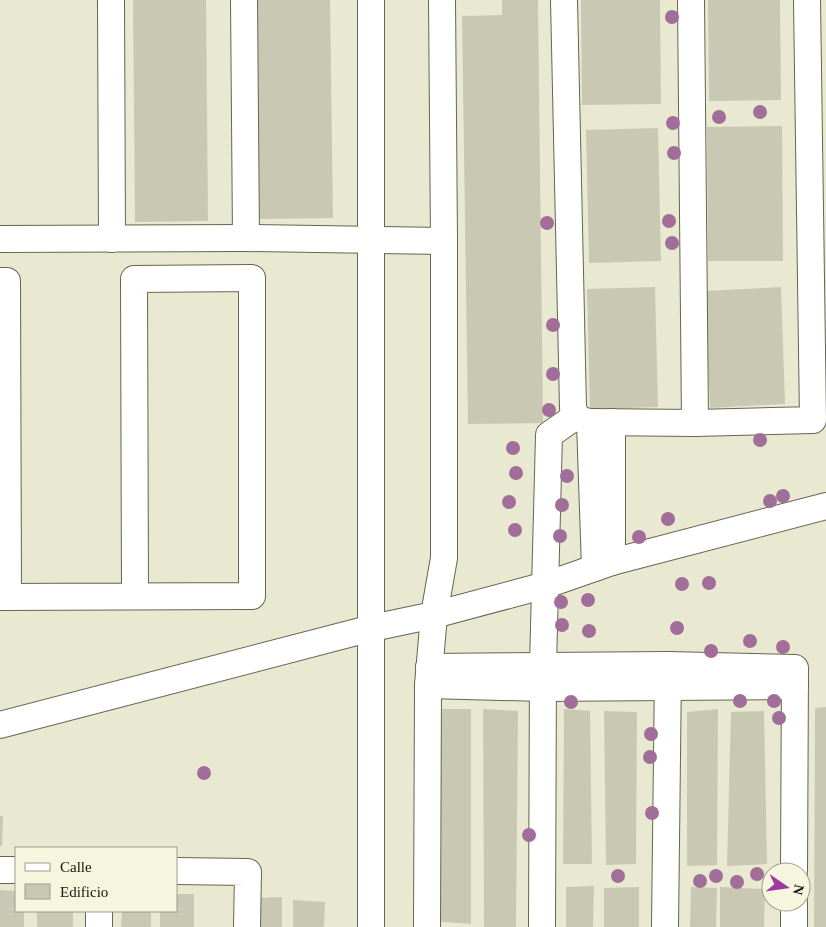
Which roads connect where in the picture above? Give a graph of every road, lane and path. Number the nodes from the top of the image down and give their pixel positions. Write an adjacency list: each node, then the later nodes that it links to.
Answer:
1 (111, 0): 10 (street)
2 (244, 0): 8 (street)
3 (371, 0): 11 (street)
4 (442, 0): 12 (street)
5 (564, 0): 14 (street)
6 (691, 0): 15 (street)
7 (807, 0): 15 (street)
8 (246, 238): 10 (street); 11 (street)
9 (0, 239): 10 (street)
10 (112, 239)
11 (371, 240): 12 (street); 22 (street)
12 (444, 241): 21 (street)
13 (0, 281): 20 (street)
14 (592, 420): 15 (street); 17 (street); 18 (street)
15 (695, 423)
16 (826, 506): 17 (street)
17 (604, 565): 18 (street)
18 (546, 584): 21 (street); 24 (street)
19 (134, 596): 19 (street); 20 (street)
20 (4, 597)
21 (434, 615): 22 (street); 23 (street)
22 (372, 628): 26 (street); 35 (street)
23 (428, 676): 24 (street); 36 (street)
24 (543, 677): 25 (street); 37 (street)
25 (668, 677): 27 (street); 38 (street)
26 (0, 725)
27 (794, 862)
28 (0, 870): 29 (street)
29 (15, 870)
30 (178, 871): 34 (street)
31 (99, 912): 33 (street)
32 (794, 912): 39 (street)
33 (99, 927)
34 (247, 927)
35 (371, 927)
36 (427, 927)
37 (542, 927)
38 (666, 927)
39 (794, 927)

